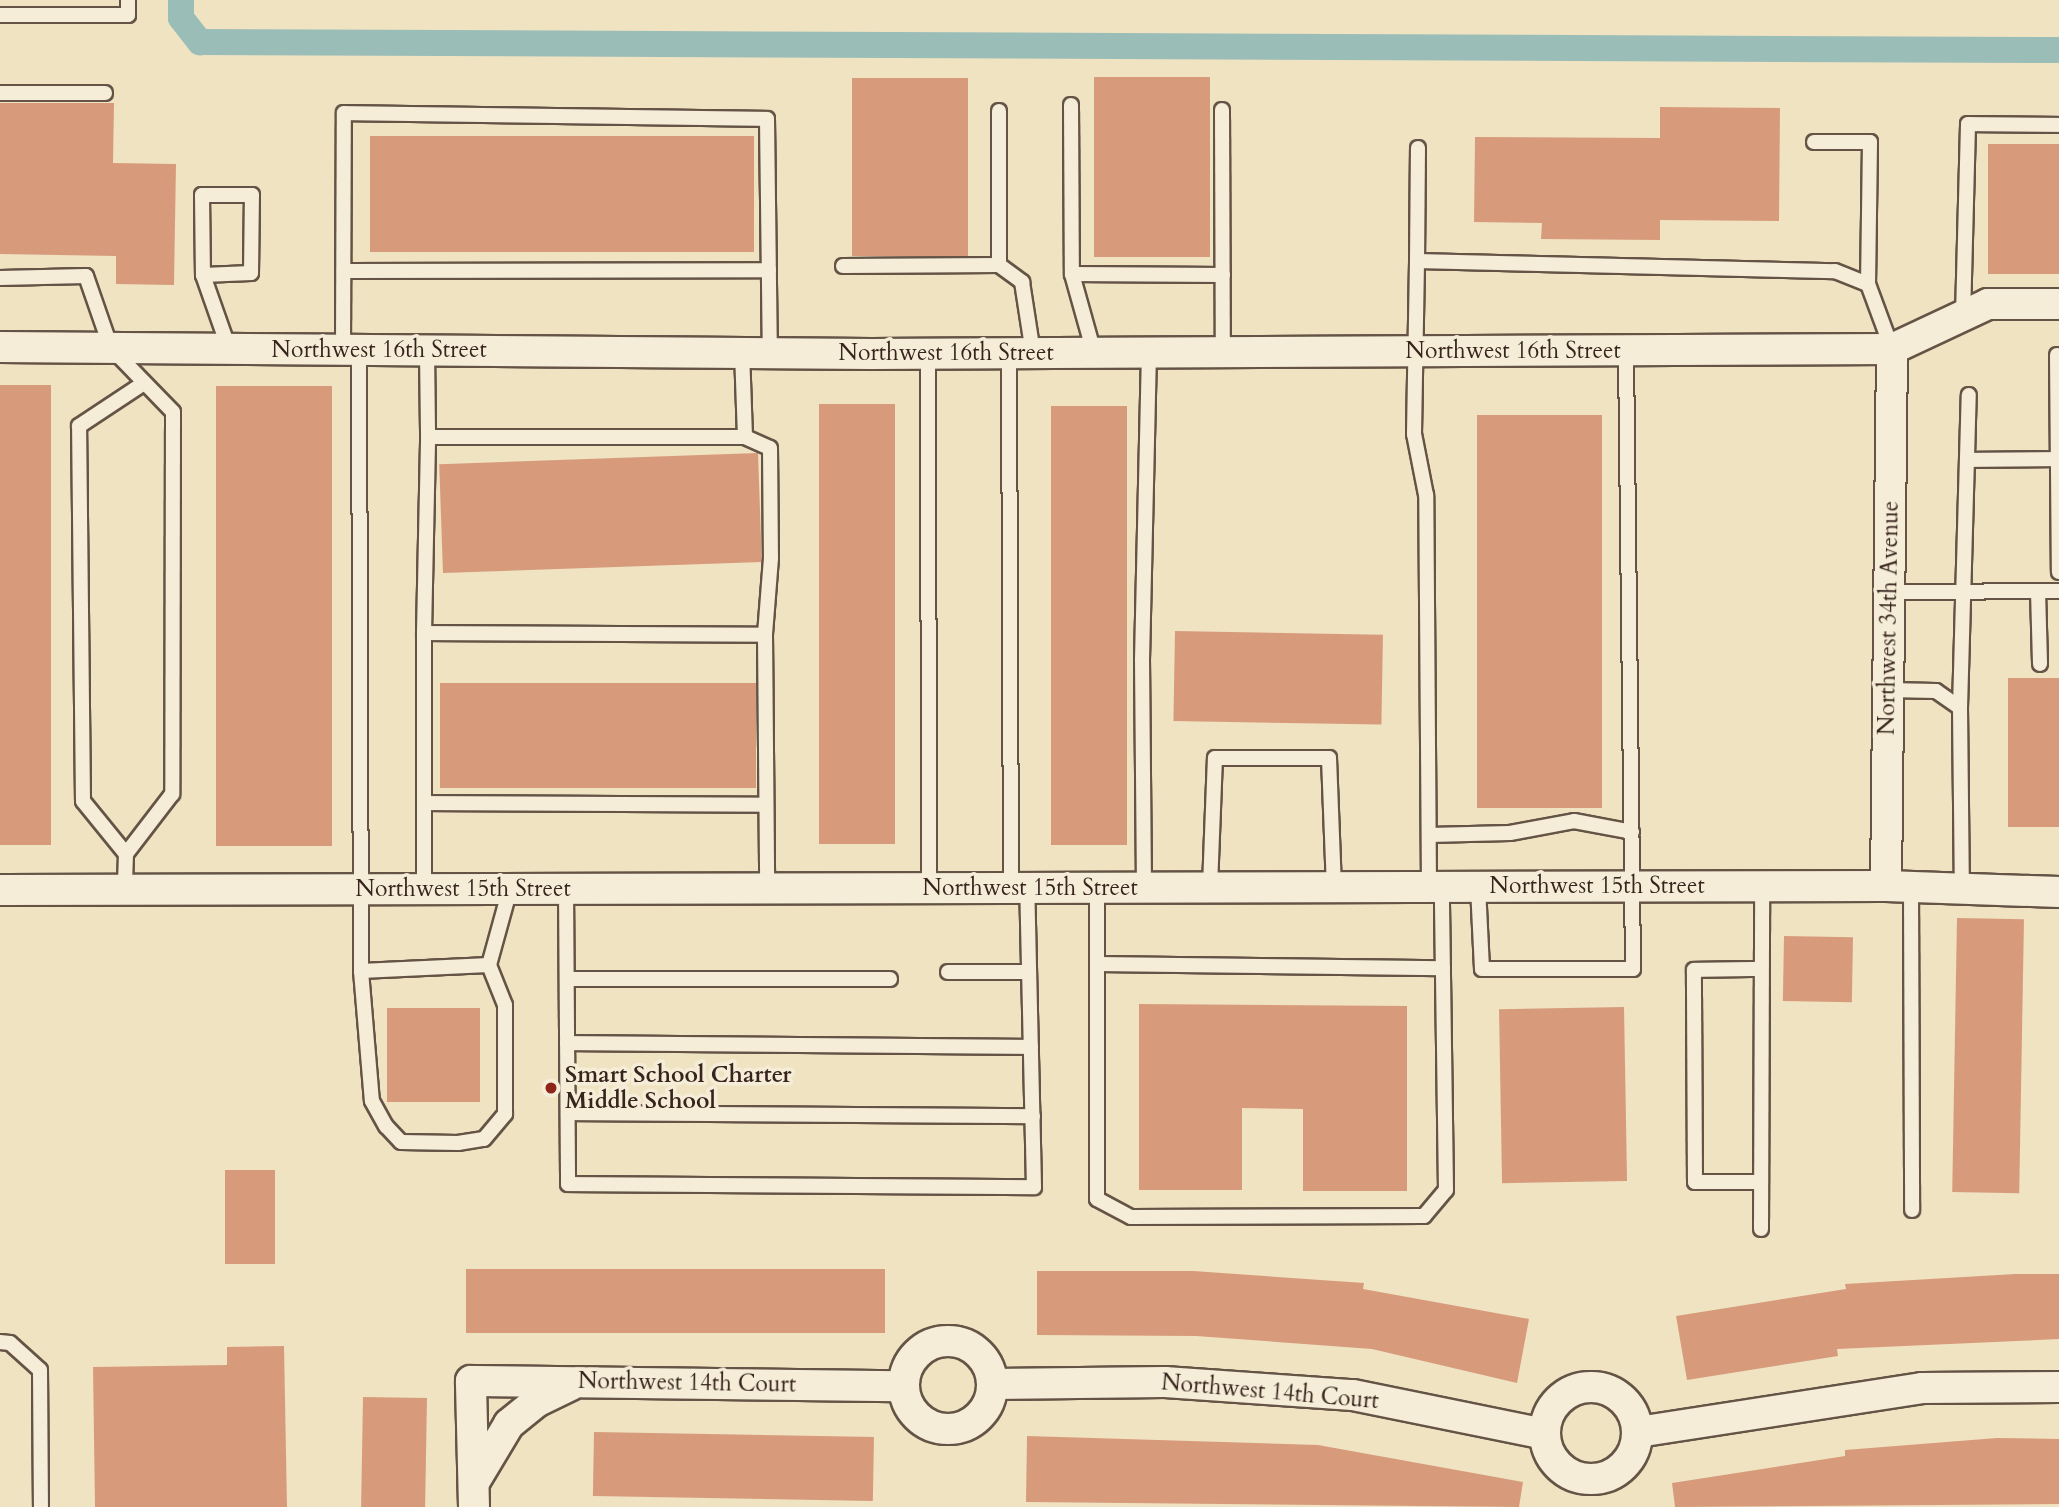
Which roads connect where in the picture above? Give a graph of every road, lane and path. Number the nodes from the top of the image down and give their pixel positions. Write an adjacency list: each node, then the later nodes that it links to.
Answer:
1 (128, 0): 2 (lane)
2 (0, 15)
3 (0, 93): 4 (lane)
4 (105, 93)
5 (1072, 105): 16 (lane)
6 (1222, 110): 18 (lane)
7 (999, 111): 12 (lane)
8 (2059, 125): 22 (lane)
9 (1814, 142): 20 (lane)
10 (1418, 148): 11 (lane)
11 (1417, 261): 20 (lane); 31 (lane)
12 (999, 265): 13 (lane); 33 (lane)
13 (844, 266)
14 (769, 270): 15 (lane); 15 (lane); 32 (lane)
15 (344, 271): 27 (lane)
16 (1072, 274): 18 (lane); 34 (lane)
17 (203, 275): 17 (lane); 25 (lane)
18 (1223, 275): 30 (lane)
19 (0, 278): 24 (lane)
20 (1868, 284): 26 (lane)
21 (2059, 304): 22 (street)
22 (1963, 318): 26 (street)
23 (0, 347): 24 (street, Northwest 16th Street)
24 (111, 348): 25 (street, Northwest 16th Street); 38 (lane)
25 (229, 349): 27 (street, Northwest 16th Street)
26 (1892, 349): 29 (street, Northwest 16th Street); 47 (street, Northwest 34th Avenue)
27 (351, 350): 28 (street, Northwest 16th Street); 72 (lane)
28 (426, 350): 32 (street, Northwest 16th Street); 40 (lane)
29 (1626, 351): 31 (street, Northwest 16th Street); 56 (lane)
30 (1223, 352): 31 (street, Northwest 16th Street); 35 (street, Northwest 16th Street)
31 (1413, 352): 57 (lane)
32 (756, 353): 36 (street, Northwest 16th Street); 41 (lane)
33 (1021, 353): 34 (street, Northwest 16th Street); 36 (street, Northwest 16th Street); 69 (lane)
34 (1094, 353): 35 (street, Northwest 16th Street)
35 (1149, 353): 71 (lane)
36 (928, 354): 68 (lane)
37 (2057, 355): 42 (lane)
38 (144, 383): 58 (lane); 58 (lane)
39 (1969, 395): 43 (lane)
40 (428, 437): 41 (lane); 49 (lane)
41 (745, 437): 50 (lane)
42 (2057, 459): 43 (lane); 44 (lane)
43 (1967, 460): 48 (lane)
44 (2059, 572)
45 (2038, 591): 46 (lane); 48 (lane); 51 (lane)
46 (2059, 591)
47 (1889, 592): 48 (lane); 52 (street, Northwest 34th Avenue)
48 (1964, 592): 53 (lane)
49 (424, 633): 50 (lane); 54 (lane)
50 (765, 635): 55 (lane)
51 (2040, 664)
52 (1888, 690): 53 (lane); 65 (street, Northwest 34th Avenue)
53 (1960, 708): 77 (lane)
54 (424, 803): 55 (lane); 73 (lane)
55 (766, 805): 67 (lane)
56 (1632, 832): 57 (lane); 59 (lane)
57 (1429, 835): 63 (lane)
58 (126, 854): 76 (lane)
59 (1632, 886): 60 (street, Northwest 15th Street); 64 (street, Northwest 15th Street); 64 (lane)
60 (1762, 886): 65 (street, Northwest 15th Street); 82 (lane)
61 (1210, 887): 62 (street, Northwest 15th Street); 62 (lane); 71 (street, Northwest 15th Street)
62 (1334, 887): 63 (street, Northwest 15th Street)
63 (1435, 887): 64 (street, Northwest 15th Street); 81 (lane)
64 (1478, 887)
65 (1899, 887): 77 (street, Northwest 15th Street); 93 (lane)
66 (566, 888): 67 (street, Northwest 15th Street); 74 (street, Northwest 15th Street); 86 (lane)
67 (767, 888): 68 (street, Northwest 15th Street)
68 (929, 888): 69 (street, Northwest 15th Street)
69 (1019, 888): 70 (street, Northwest 15th Street); 85 (lane)
70 (1097, 888): 71 (street, Northwest 15th Street); 79 (lane)
71 (1144, 888)
72 (357, 889): 73 (street, Northwest 15th Street); 76 (street, Northwest 15th Street); 83 (lane)
73 (424, 889): 74 (street, Northwest 15th Street)
74 (510, 889): 80 (lane)
75 (0, 890): 76 (street, Northwest 15th Street)
76 (125, 890)
77 (1962, 892): 78 (street, Northwest 15th Street)
78 (2059, 892)
79 (1097, 964): 81 (lane); 81 (lane)
80 (489, 965): 83 (lane); 83 (lane)
81 (1443, 968)
82 (1761, 969): 92 (lane); 92 (lane)
83 (360, 971)
84 (948, 972): 85 (lane)
85 (1029, 972): 89 (lane)
86 (567, 979): 87 (lane); 88 (lane)
87 (890, 979)
88 (567, 1043): 89 (lane); 90 (lane)
89 (1031, 1047): 91 (lane)
90 (568, 1113): 91 (lane); 91 (lane)
91 (1032, 1116)
92 (1761, 1182): 94 (lane)
93 (1912, 1210)
94 (1761, 1229)
95 (0, 1342): 103 (lane)
96 (584, 1381): 98 (street, Northwest 14th Court); 102 (street); 102 (street, Northwest 14th Court)
97 (993, 1384): 98 (street); 98 (street); 101 (street, Northwest 14th Court)
98 (903, 1386)
99 (2059, 1387): 100 (street)
100 (1638, 1432): 101 (street); 101 (street)
101 (1544, 1434)
102 (474, 1495)
103 (41, 1507)

